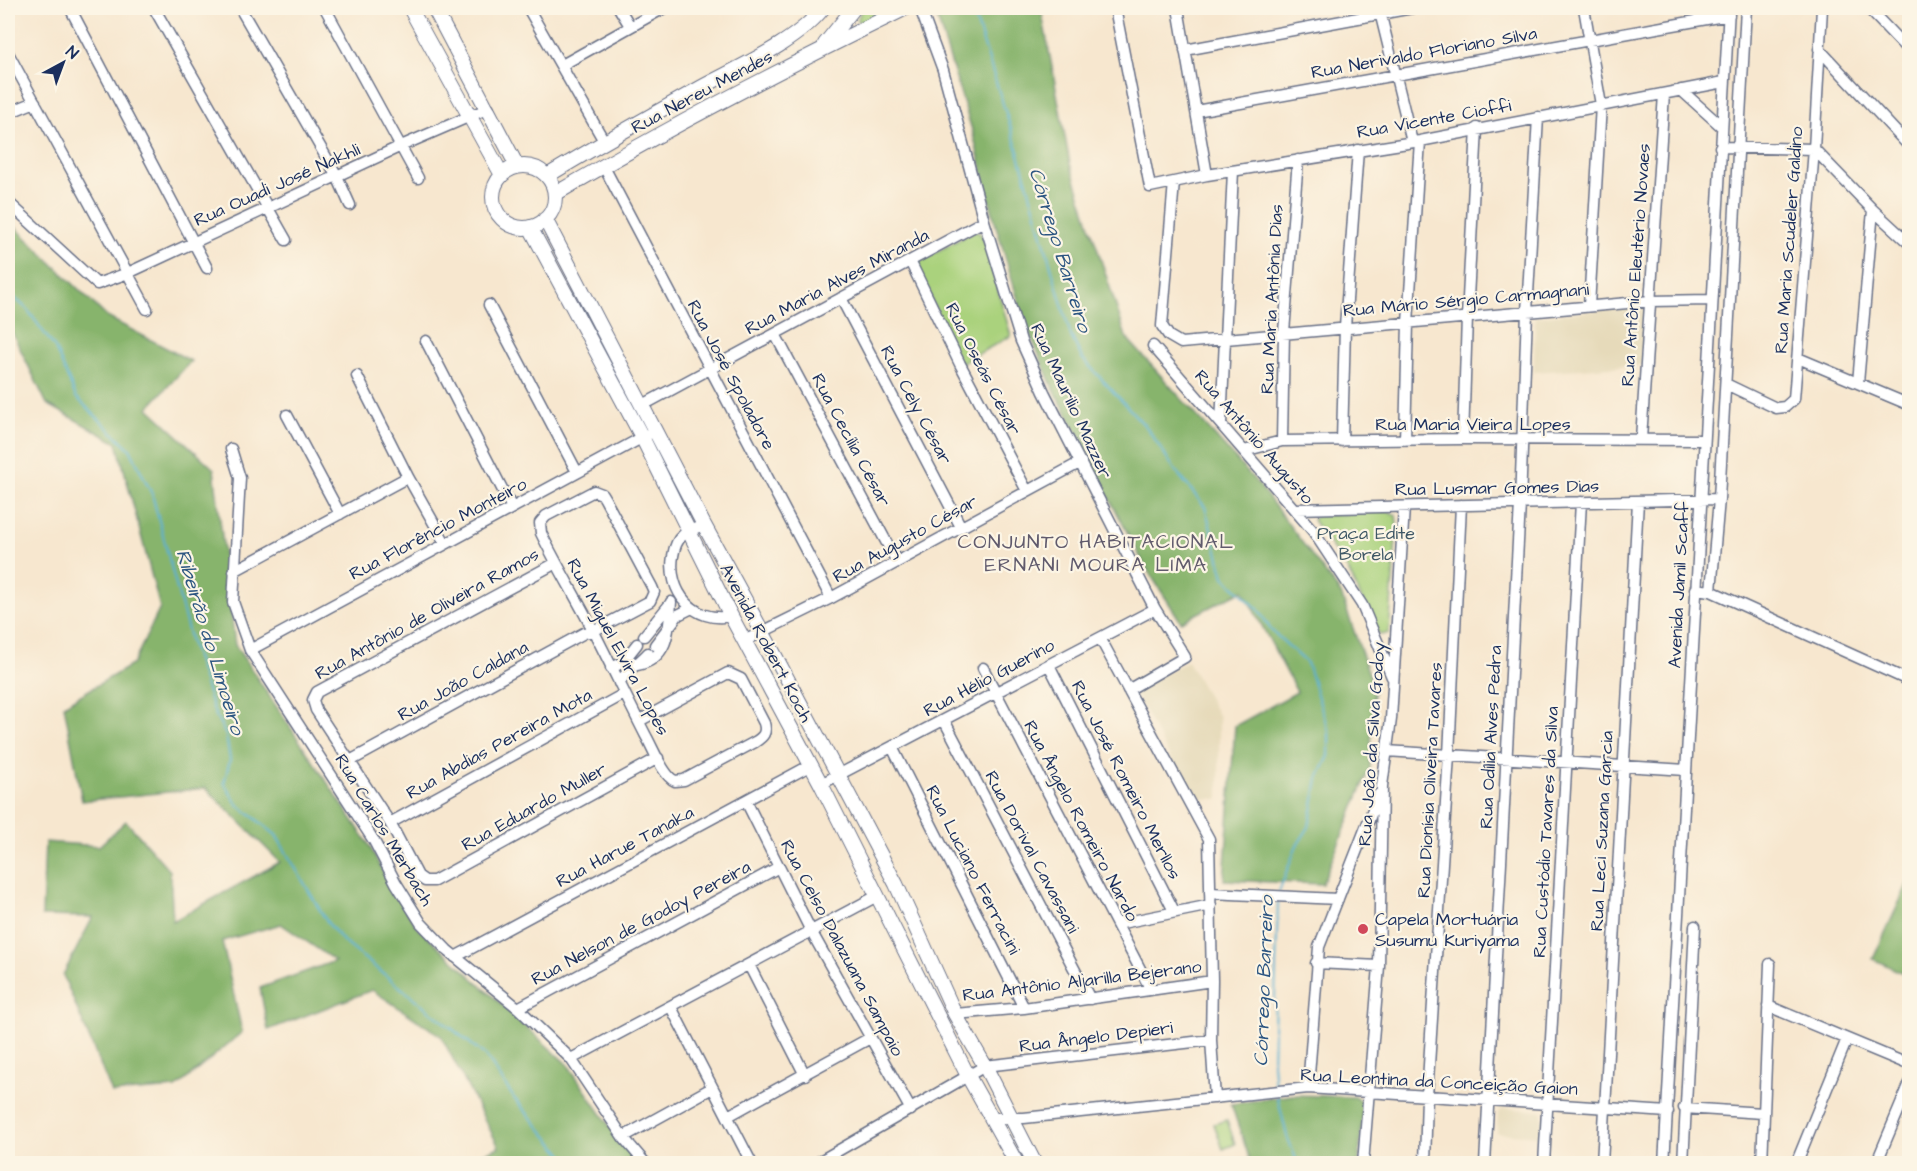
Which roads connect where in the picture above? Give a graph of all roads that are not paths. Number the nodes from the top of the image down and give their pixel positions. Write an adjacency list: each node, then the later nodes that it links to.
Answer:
1 (70, 8): 74 (street)
2 (154, 8): 68 (street)
3 (240, 8): 61 (street)
4 (325, 8): 49 (street)
5 (410, 8): 41 (main road)
6 (434, 8): 38 (main road)
7 (528, 8): 31 (street)
8 (619, 8): 23 (street)
9 (664, 8): 23 (street)
10 (823, 8): 43 (main road, Rua Nereu Mendes)
11 (854, 8): 26 (main road, Rua Nereu Mendes)
12 (906, 8): 26 (main road)
13 (920, 8): 71 (street, Rua Maurilio Mazzer)
14 (1115, 8): 64 (street, Rua Vicente Cioffi)
15 (1178, 8): 28 (street)
16 (1412, 8): 21 (street)
17 (1584, 8): 25 (street)
18 (1746, 8): 52 (street, Avenida Jamil Scaff)
19 (1822, 8): 27 (street, Rua Maria Scudeler Galdino)
20 (1868, 8): 24 (street)
21 (1380, 10): 28 (street); 32 (street)
22 (1729, 11): 25 (street, Rua Nerivaldo Floriano Silva); 33 (street, Avenida Jamil Scaff)
23 (630, 26): 31 (street)
24 (1905, 39): 29 (street)
25 (1591, 40): 32 (street, Rua Nerivaldo Floriano Silva); 37 (street)
26 (822, 48): 48 (main road, Rua Nereu Mendes)
27 (1819, 49): 51 (street); 53 (street, Rua Maria Scudeler Galdino)
28 (1185, 50): 39 (street)
29 (1910, 52)
30 (8, 53): 36 (street)
31 (562, 65): 46 (street)
32 (1397, 75): 39 (street, Rua Nerivaldo Floriano Silva); 47 (street)
33 (1724, 82): 34 (street, Rua Vicente Cioffi); 44 (street, Avenida Jamil Scaff)
34 (1681, 90): 35 (street, Rua Vicente Cioffi); 44 (street)
35 (1665, 94): 37 (street, Rua Vicente Cioffi); 81 (street, Rua Antônio Eleutério Novaes)
36 (34, 102): 40 (street); 78 (street)
37 (1601, 105): 42 (street, Rua Vicente Cioffi); 83 (street)
38 (489, 108): 41 (street, Rua Ouadi José Nakhli); 57 (main road)
39 (1196, 111): 60 (street)
40 (8, 113)
41 (471, 116): 49 (street, Rua Ouadi José Nakhli); 59 (main road)
42 (1538, 117): 45 (street, Rua Vicente Cioffi); 85 (street, Rua Odília Alves Pedra)
43 (646, 118): 46 (main road, Rua Nereu Mendes); 48 (main road)
44 (1722, 126): 50 (street, Avenida Jamil Scaff)
45 (1477, 128): 47 (street, Rua Vicente Cioffi); 86 (street)
46 (604, 141): 62 (main road, Rua Nereu Mendes)
47 (1416, 141): 54 (street, Rua Vicente Cioffi); 87 (street)
48 (644, 144): 56 (main road, Rua Nereu Mendes)
49 (401, 146): 61 (street, Rua Ouadi José Nakhli); 63 (street)
50 (1720, 147): 52 (street); 80 (street, Avenida Jamil Scaff)
51 (1910, 147)
52 (1738, 148): 53 (street); 98 (street, Avenida Jamil Scaff)
53 (1814, 149): 69 (street); 94 (street, Rua Maria Scudeler Galdino)
54 (1358, 150): 55 (street, Rua Vicente Cioffi); 88 (street)
55 (1298, 160): 58 (street, Rua Vicente Cioffi); 89 (street, Rua Maria Antônia Dias)
56 (603, 165): 65 (main road, Rua Nereu Mendes); 95 (street, Rua José Spoladore)
57 (518, 166): 59 (main road); 62 (main road)
58 (1233, 171): 60 (street, Rua Vicente Cioffi); 91 (street)
59 (502, 175): 72 (main road)
60 (1207, 175): 64 (street, Rua Vicente Cioffi)
61 (337, 176): 67 (street); 68 (street, Rua Ouadi José Nakhli)
62 (547, 176): 65 (main road)
63 (418, 178)
64 (1174, 182): 91 (street, Rua Mário Sérgio Carmagnani)
65 (555, 194): 70 (main road)
66 (8, 202): 78 (street, Rua Ouadi José Nakhli)
67 (350, 205)
68 (267, 207): 73 (street); 74 (street, Rua Ouadi José Nakhli)
69 (1873, 210): 75 (street); 97 (street)
70 (545, 219): 72 (main road); 99 (main road, Avenida Robert Koch)
71 (984, 221): 76 (street, Rua Maria Alves Miranda); 114 (street, Rua Maurilio Mazzer)
72 (530, 227): 104 (main road, Avenida Robert Koch)
73 (286, 240)
74 (192, 241): 77 (street); 78 (street, Rua Ouadi José Nakhli)
75 (1910, 244)
76 (910, 261): 79 (street, Rua Maria Alves Miranda); 117 (street, Rua Oseás César)
77 (207, 268)
78 (128, 273): 84 (street)
79 (842, 298): 90 (street, Rua Maria Alves Miranda); 129 (street, Rua Cely César)
80 (1711, 300): 81 (street, Rua Mário Sérgio Carmagnani); 109 (street, Avenida Jamil Scaff)
81 (1650, 301): 83 (street, Rua Mário Sérgio Carmagnani); 106 (street, Rua Antônio Eleutério Novaes)
82 (489, 305): 115 (street)
83 (1589, 306): 85 (street, Rua Mário Sérgio Carmagnani)
84 (147, 309)
85 (1527, 312): 86 (street, Rua Mário Sérgio Carmagnani); 108 (street, Rua Odília Alves Pedra)
86 (1467, 317): 87 (street, Rua Mário Sérgio Carmagnani); 105 (street)
87 (1408, 323): 88 (street, Rua Mário Sérgio Carmagnani); 107 (street)
88 (1345, 327): 89 (street, Rua Mário Sérgio Carmagnani); 111 (street)
89 (1284, 332): 91 (street, Rua Mário Sérgio Carmagnani); 110 (street, Rua Maria Antônia Dias)
90 (775, 334): 95 (street, Rua Maria Alves Miranda); 132 (street, Rua Cecília César)
91 (1224, 338): 102 (street)
92 (426, 340): 125 (street)
93 (1153, 346): 102 (street, Rua Antônio Augusto)
94 (1798, 358): 97 (street); 98 (street, Rua Maria Scudeler Galdino)
95 (709, 370): 99 (street, Rua Maria Alves Miranda); 139 (street, Rua José Spoladore)
96 (357, 376): 116 (street)
97 (1858, 383): 100 (street)
98 (1726, 384): 119 (street, Avenida Jamil Scaff)
99 (643, 405): 103 (main road, Avenida Robert Koch)
100 (1910, 405)
101 (287, 415): 127 (street)
102 (1221, 424): 113 (street, Rua Antônio Augusto)
103 (656, 430): 104 (street, Rua Florêncio Monteiro); 128 (main road, Avenida Robert Koch)
104 (642, 436): 115 (street, Rua Florêncio Monteiro); 130 (main road, Avenida Robert Koch)
105 (1463, 438): 107 (street, Rua Maria Vieira Lopes); 108 (street, Rua Maria Vieira Lopes)
106 (1641, 439): 108 (street, Rua Maria Vieira Lopes); 109 (street, Rua Maria Vieira Lopes)
107 (1405, 440): 111 (street, Rua Maria Vieira Lopes)
108 (1523, 440): 122 (street, Rua Odília Alves Pedra)
109 (1704, 440): 118 (street, Avenida Jamil Scaff)
110 (1282, 441): 111 (street, Rua Maria Vieira Lopes); 113 (street, Rua Maria Vieira Lopes)
111 (1342, 441)
112 (231, 449): 134 (street, Rua Carlos Merbach)
113 (1244, 451): 126 (street, Rua Antônio Augusto)
114 (1081, 462): 117 (street, Rua Augusto César); 142 (street, Rua Maurilio Mazzer)
115 (577, 472): 125 (street, Rua Florêncio Monteiro)
116 (408, 477): 127 (street); 131 (street)
117 (1027, 491): 129 (street, Rua Augusto César)
118 (1701, 499): 119 (street, Rua Lusmar Gomes Dias); 120 (street, Rua Lusmar Gomes Dias); 136 (street, Avenida Jamil Scaff)
119 (1719, 499): 137 (street, Avenida Jamil Scaff)
120 (1638, 501): 121 (street, Rua Lusmar Gomes Dias); 171 (street, Rua Leci Suzana Garcia)
121 (1581, 502): 122 (street, Rua Lusmar Gomes Dias); 169 (street, Rua Custódio Tavares da Silva)
122 (1520, 504): 123 (street, Rua Lusmar Gomes Dias); 167 (street, Rua Odília Alves Pedra)
123 (1461, 505): 124 (street, Rua Lusmar Gomes Dias); 165 (street, Rua Dionísia Oliveira Tavares)
124 (1404, 507): 126 (street, Rua Lusmar Gomes Dias); 155 (street, Rua João da Silva Godoy)
125 (512, 508): 131 (street, Rua Florêncio Monteiro)
126 (1295, 509): 155 (street, Rua Antônio Augusto)
127 (340, 514): 134 (street)
128 (704, 525): 130 (street); 146 (main road, Avenida Robert Koch)
129 (961, 527): 132 (street, Rua Augusto César)
130 (688, 532): 135 (street); 143 (main road, Avenida Robert Koch)
131 (445, 543): 149 (street, Rua Florêncio Monteiro)
132 (897, 562): 139 (street, Rua Augusto César)
133 (556, 563): 138 (street, Rua Miguel Elvira Lopes); 145 (street, Rua Miguel Elvira Lopes); 168 (street, Rua Antônio de Oliveira Ramos)
134 (234, 571): 149 (street, Rua Carlos Merbach)
135 (675, 586): 140 (street); 141 (street)
136 (1695, 590): 137 (street); 172 (street, Avenida Jamil Scaff)
137 (1712, 591): 156 (street)
138 (653, 597): 145 (street, Rua João Caldana)
139 (831, 598): 146 (street, Rua Augusto César)
140 (671, 602): 144 (street); 150 (street)
141 (692, 608): 143 (street); 144 (street)
142 (1155, 609): 147 (street, Rua Hélio Guerino); 158 (street, Rua Maurilio Mazzer)
143 (731, 616): 148 (main road, Avenida Robert Koch)
144 (669, 626): 151 (street); 151 (street)
145 (593, 631): 153 (street, Rua Miguel Elvira Lopes); 168 (street, Rua João Caldana)
146 (763, 633): 148 (street, Rua Augusto César); 173 (main road, Avenida Robert Koch)
147 (1100, 638): 152 (street, Rua Hélio Guerino); 158 (street)
148 (744, 641): 170 (main road, Avenida Robert Koch)
149 (250, 650): 189 (street, Rua Carlos Merbach)
150 (626, 658): 151 (street); 153 (street)
151 (637, 665): 157 (street)
152 (1049, 665): 159 (street, Rua Hélio Guerino); 183 (street, Rua José Romeiro Merllos)
153 (611, 668): 157 (street, Rua Miguel Elvira Lopes)
154 (983, 668): 159 (street, Rua Ângelo Romeiro Nardo)
155 (1393, 680): 164 (street, Rua João da Silva Godoy)
156 (1910, 681)
157 (619, 683): 160 (street, Rua Miguel Elvira Lopes)
158 (1128, 690): 179 (street)
159 (995, 693): 161 (street, Rua Hélio Guerino); 184 (street, Rua Ângelo Romeiro Nardo)
160 (624, 694): 162 (street, Rua Miguel Elvira Lopes); 177 (street, Rua Abdias Pereira Mota)
161 (944, 720): 163 (street, Rua Hélio Guerino); 196 (street, Rua Dorival Cavassani)
162 (639, 721): 166 (street, Rua Miguel Elvira Lopes); 166 (street, Rua Miguel Elvira Lopes)
163 (892, 747): 173 (street, Rua Hélio Guerino); 200 (street, Rua Luciano Ferracini)
164 (1386, 751): 165 (street); 175 (street, Rua João da Silva Godoy)
165 (1449, 755): 167 (street); 214 (street, Rua Dionísia Oliveira Tavares)
166 (658, 758): 177 (street, Rua Eduardo Muller)
167 (1506, 759): 169 (street); 216 (street, Rua Odília Alves Pedra)
168 (350, 761): 177 (street)
169 (1566, 763): 171 (street); 217 (street, Rua Custódio Tavares da Silva)
170 (811, 765): 174 (main road, Avenida Robert Koch); 176 (street, Rua Harue Tanaka)
171 (1622, 766): 172 (street); 218 (street, Rua Leci Suzana Garcia)
172 (1686, 770): 187 (street, Avenida Jamil Scaff)
173 (838, 775): 174 (street, Rua Hélio Guerino); 201 (main road, Avenida Robert Koch)
174 (821, 784): 180 (main road, Avenida Robert Koch)
175 (1382, 786): 181 (street); 193 (street, Rua João da Silva Godoy)
176 (746, 801): 178 (street, Rua Celso Dalazuana Sampaio); 189 (street, Rua Harue Tanaka)
177 (390, 823)
178 (779, 867): 186 (street, Rua Celso Dalazuana Sampaio); 199 (street, Rua Nelson de Godoy Pereira)
179 (1210, 893): 181 (street); 182 (street)
180 (877, 896): 186 (street); 209 (main road, Avenida Robert Koch)
181 (1338, 898): 190 (street)
182 (1211, 905): 183 (street); 194 (street)
183 (1174, 911): 184 (street)
184 (1117, 924): 195 (street, Rua Ângelo Romeiro Nardo)
185 (1695, 926): 188 (street)
186 (811, 931): 192 (street); 202 (street, Rua Celso Dalazuana Sampaio)
187 (1677, 944): 188 (street); 221 (street, Avenida Jamil Scaff)
188 (1693, 946): 219 (street)
189 (455, 957): 199 (street, Rua Carlos Merbach)
190 (1316, 963): 193 (street); 212 (street)
191 (1770, 964): 197 (street)
192 (748, 965): 198 (street); 208 (street)
193 (1379, 966): 213 (street, Rua João da Silva Godoy)
194 (1212, 981): 195 (street, Rua Antônio Aljarilla Bejerano); 204 (street)
195 (1152, 990): 196 (street, Rua Antônio Aljarilla Bejerano)
196 (1090, 999): 200 (street, Rua Antônio Aljarilla Bejerano)
197 (1768, 1006): 203 (street); 222 (street)
198 (671, 1007): 205 (street); 211 (street)
199 (518, 1008): 205 (street, Rua Carlos Merbach)
200 (1024, 1008): 201 (street, Rua Antônio Aljarilla Bejerano)
201 (955, 1014): 207 (main road, Avenida Robert Koch)
202 (870, 1038): 208 (street); 220 (street, Rua Celso Dalazuana Sampaio)
203 (1847, 1039): 206 (street); 240 (street)
204 (1211, 1040): 207 (street, Rua Ângelo Depieri); 215 (street)
205 (571, 1059): 226 (street, Rua Carlos Merbach)
206 (1910, 1065)
207 (986, 1066): 209 (street); 225 (main road, Avenida Robert Koch)
208 (805, 1075): 223 (street)
209 (968, 1076): 220 (street); 224 (main road, Avenida Robert Koch)
210 (1910, 1083): 241 (street)
211 (712, 1088): 223 (street); 226 (street)
212 (1308, 1088): 213 (street, Rua Leontina da Conceição Gaion); 215 (street, Rua Leontina da Conceição Gaion)
213 (1370, 1093): 214 (street, Rua Leontina da Conceição Gaion); 232 (street, Rua João da Silva Godoy)
214 (1427, 1096): 216 (street, Rua Leontina da Conceição Gaion); 233 (street, Rua Dionísia Oliveira Tavares)
215 (1215, 1098): 225 (street, Rua Leontina da Conceição Gaion)
216 (1487, 1100): 217 (street, Rua Leontina da Conceição Gaion); 234 (street, Rua Odília Alves Pedra)
217 (1548, 1104): 218 (street, Rua Leontina da Conceição Gaion); 235 (street, Rua Custódio Tavares da Silva)
218 (1604, 1108): 221 (street, Rua Leontina da Conceição Gaion); 236 (street, Rua Leci Suzana Garcia)
219 (1684, 1108): 222 (street); 238 (street)
220 (911, 1110): 229 (street)
221 (1668, 1112): 237 (street, Avenida Jamil Scaff)
222 (1763, 1113): 239 (street)
223 (728, 1116): 228 (street)
224 (993, 1118): 225 (street, Rua Leontina da Conceição Gaion); 230 (main road, Avenida Robert Koch)
225 (1013, 1118): 231 (main road, Avenida Robert Koch)
226 (623, 1137): 227 (street, Rua Carlos Merbach)
227 (646, 1164)
228 (752, 1164)
229 (815, 1164)
230 (1017, 1164)
231 (1035, 1164)
232 (1363, 1164)
233 (1425, 1164)
234 (1485, 1164)
235 (1544, 1164)
236 (1602, 1164)
237 (1664, 1164)
238 (1683, 1164)
239 (1762, 1164)
240 (1796, 1164)
241 (1876, 1164)

